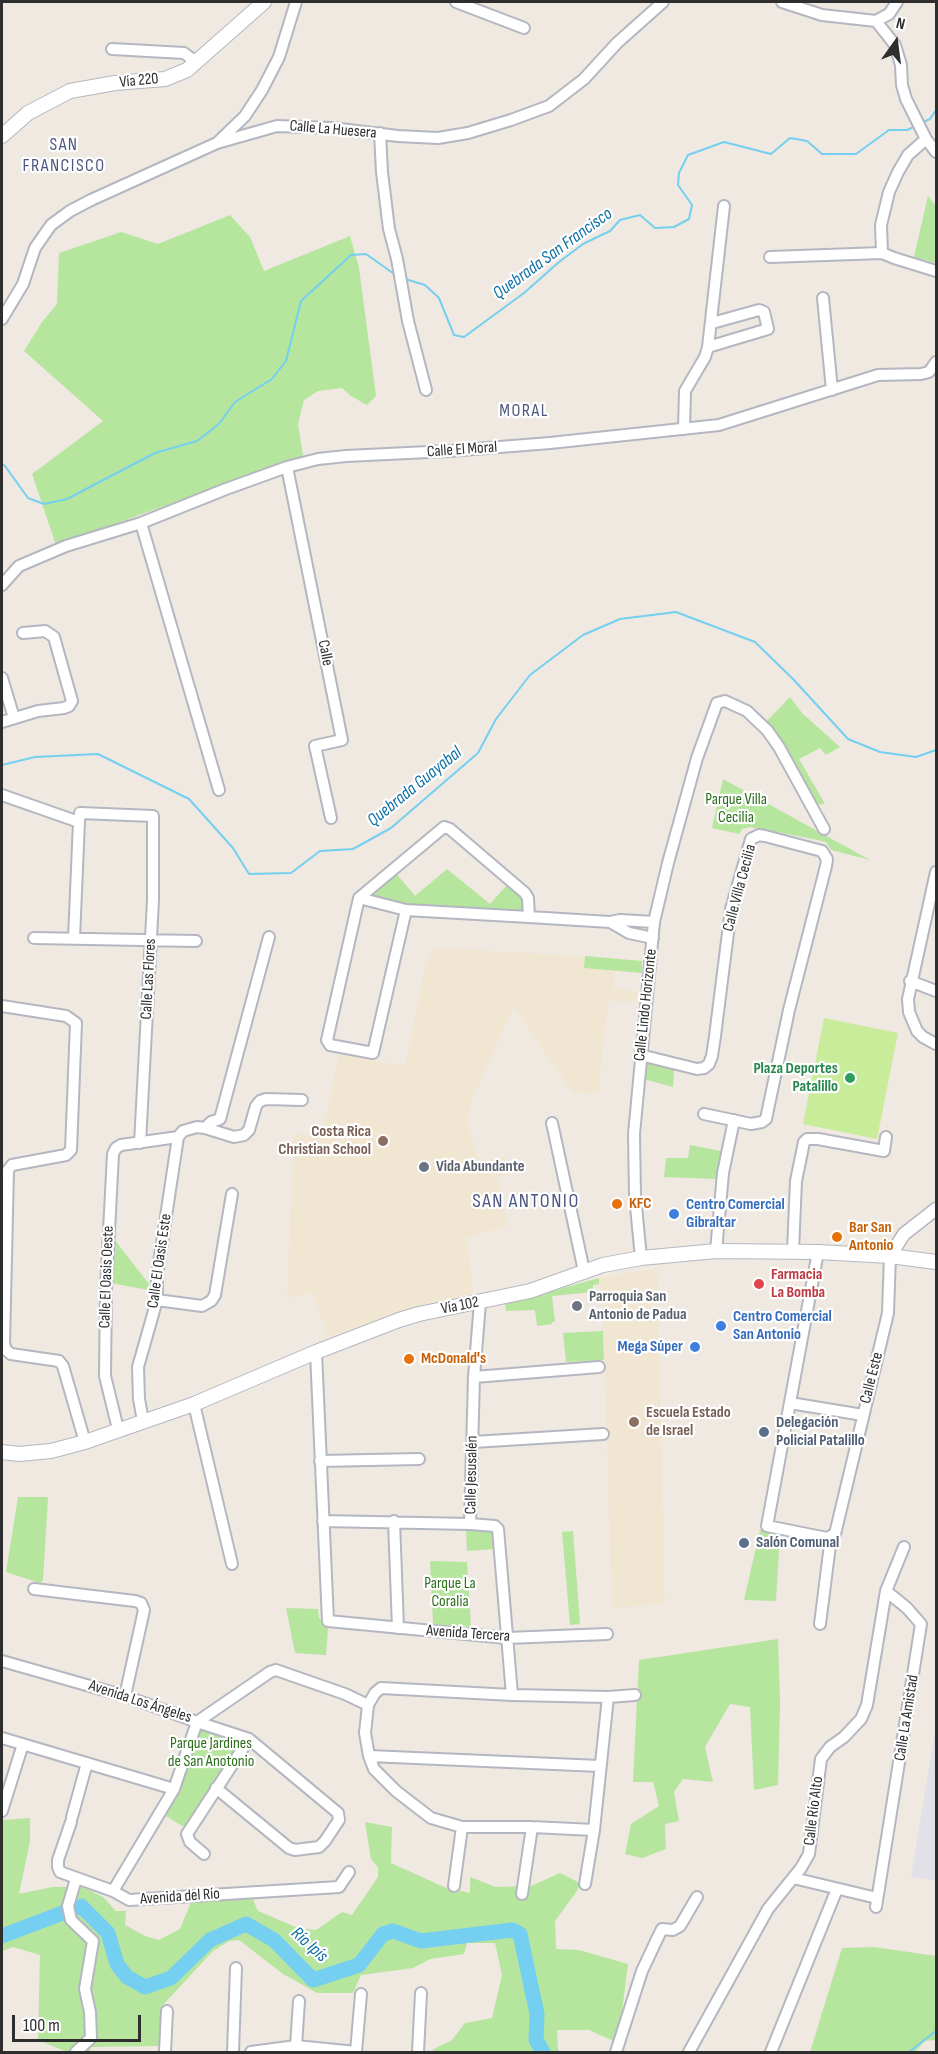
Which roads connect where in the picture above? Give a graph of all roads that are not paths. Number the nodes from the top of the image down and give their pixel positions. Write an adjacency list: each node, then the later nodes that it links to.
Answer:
1 (264, 2): 10 (main road, Vía 220)
2 (296, 2): 14 (street)
3 (456, 2): 8 (street)
4 (662, 2): 11 (street, Calle La Huesera)
5 (782, 2): 7 (street)
6 (897, 2): 7 (street)
7 (876, 21): 13 (street)
8 (524, 28)
9 (111, 49): 10 (street)
10 (196, 62): 12 (main road, Vía 220)
11 (380, 133): 14 (street, Calle La Huesera); 25 (street)
12 (2, 136)
13 (926, 139): 15 (street); 17 (street)
14 (217, 143): 21 (street, Calle La Huesera)
15 (936, 152)
16 (724, 206): 22 (street)
17 (882, 253): 18 (street); 19 (street)
18 (770, 256)
19 (936, 271)
20 (823, 298): 26 (street)
21 (2, 319)
22 (712, 323): 23 (street); 23 (street)
23 (708, 347): 27 (street)
24 (936, 362): 26 (street, Calle El Moral)
25 (426, 390)
26 (832, 390): 27 (street, Calle El Moral)
27 (684, 429): 28 (street, Calle El Moral)
28 (287, 467): 29 (street, Calle El Moral); 37 (street, Calle)
29 (141, 523): 30 (street, Calle El Moral); 35 (street)
30 (2, 585)
31 (22, 633): 33 (street)
32 (2, 678): 33 (street)
33 (14, 718): 34 (street)
34 (2, 722)
35 (219, 790)
36 (2, 795): 38 (street)
37 (331, 818)
38 (79, 822): 49 (street); 50 (street, Calle Las Flores)
39 (824, 829): 45 (street, Calle Lindo Horizonte)
40 (936, 872): 52 (street)
41 (359, 898): 42 (street); 42 (street); 43 (street)
42 (406, 909): 43 (street)
43 (529, 917): 44 (street)
44 (610, 922): 45 (street); 48 (street)
45 (654, 922): 48 (street, Calle Lindo Horizonte)
46 (269, 936): 61 (street)
47 (34, 938): 49 (street)
48 (653, 938): 56 (street, Calle Lindo Horizonte)
49 (74, 939): 50 (street)
50 (151, 940): 51 (street); 64 (street, Calle Las Flores)
51 (196, 941)
52 (910, 981): 53 (street); 55 (street)
53 (936, 991)
54 (2, 1006): 85 (street)
55 (936, 1044)
56 (640, 1055): 59 (street, Calle Villa Cecilia); 71 (street, Calle Lindo Horizonte)
57 (302, 1100): 61 (street)
58 (704, 1114): 59 (street)
59 (734, 1120): 67 (street)
60 (552, 1123): 73 (street)
61 (205, 1128): 62 (street)
62 (178, 1137): 64 (street); 74 (street, Calle El Oasis Este)
63 (886, 1137): 68 (street)
64 (140, 1143): 83 (street, Calle El Oasis Oeste)
65 (232, 1194): 74 (street)
66 (936, 1209): 70 (street)
67 (716, 1251): 68 (main road, Vía 102); 71 (main road, Vía 102)
68 (793, 1251): 69 (main road, Vía 102)
69 (818, 1252): 70 (main road, Vía 102); 79 (street)
70 (890, 1257): 72 (main road, Vía 102); 81 (street, Calle Este)
71 (641, 1258): 73 (main road, Vía 102)
72 (936, 1262)
73 (584, 1271): 75 (main road, Vía 102)
74 (157, 1300): 82 (street, Calle El Oasis Este)
75 (480, 1302): 76 (main road, Vía 102); 78 (street, Calle Jesusalén)
76 (316, 1352): 80 (main road, Vía 102); 89 (street)
77 (599, 1367): 78 (street)
78 (474, 1377): 86 (street, Calle Jesusalén)
79 (790, 1403): 81 (street); 93 (street)
80 (194, 1404): 82 (main road, Vía 102); 95 (street)
81 (863, 1415): 93 (street, Calle Este)
82 (143, 1421): 83 (main road, Vía 102)
83 (118, 1429): 85 (main road, Vía 102)
84 (603, 1434): 86 (street)
85 (85, 1442): 87 (main road, Vía 102)
86 (473, 1442): 92 (street, Calle Jesusalén)
87 (2, 1452)
88 (419, 1459): 89 (street)
89 (320, 1461): 90 (street)
90 (323, 1521): 91 (street); 99 (street, Avenida Tercera)
91 (394, 1521): 92 (street); 99 (street)
92 (470, 1524): 101 (street, Calle Jesusalén)
93 (833, 1535): 98 (street, Calle Este)
94 (904, 1547): 97 (street)
95 (232, 1564)
96 (34, 1588): 103 (street)
97 (886, 1592): 123 (street, Calle Río Alto); 127 (street, Calle La Amistad)
98 (820, 1624)
99 (398, 1628): 101 (street, Avenida Tercera)
100 (607, 1634): 101 (street, Avenida Tercera)
101 (507, 1638): 104 (street, Calle Jesusalén)
102 (2, 1661): 103 (street, Avenida Los Ángeles)
103 (125, 1695): 108 (street, Avenida Los Ángeles)
104 (512, 1695): 106 (street); 107 (street)
105 (635, 1695): 106 (street)
106 (608, 1697): 114 (street)
107 (368, 1705): 108 (street, Avenida Los Ángeles); 112 (street)
108 (197, 1722): 110 (street); 116 (street)
109 (2, 1738): 111 (street)
110 (249, 1739): 115 (street); 115 (street)
111 (23, 1744): 113 (street); 117 (street)
112 (369, 1756): 114 (street); 118 (street)
113 (87, 1763): 116 (street); 124 (street)
114 (600, 1766): 120 (street)
115 (216, 1788): 121 (street)
116 (174, 1789): 128 (street)
117 (2, 1811)
118 (462, 1827): 119 (street); 126 (street)
119 (532, 1827): 120 (street); 129 (street)
120 (594, 1830): 125 (street)
121 (204, 1854)
122 (349, 1872): 128 (street, Avenida del Río)
123 (793, 1878): 127 (street); 145 (street, Calle Río Alto)
124 (76, 1879): 128 (street, Avenida del Río); 137 (street)
125 (585, 1884)
126 (454, 1886)
127 (837, 1889): 146 (street)
128 (113, 1891)
129 (522, 1894)
130 (697, 1897): 144 (street)
131 (236, 1968): 140 (street)
132 (421, 1993): 143 (street)
133 (361, 1994): 142 (street)
134 (299, 2001): 136 (street)
135 (167, 2011): 139 (street)
136 (296, 2046): 141 (street); 142 (street)
137 (77, 2052): 138 (street)
138 (92, 2052)
139 (165, 2052)
140 (233, 2052)
141 (251, 2052)
142 (356, 2052)
143 (418, 2052)
144 (616, 2052)
145 (689, 2052)
146 (771, 2052)

